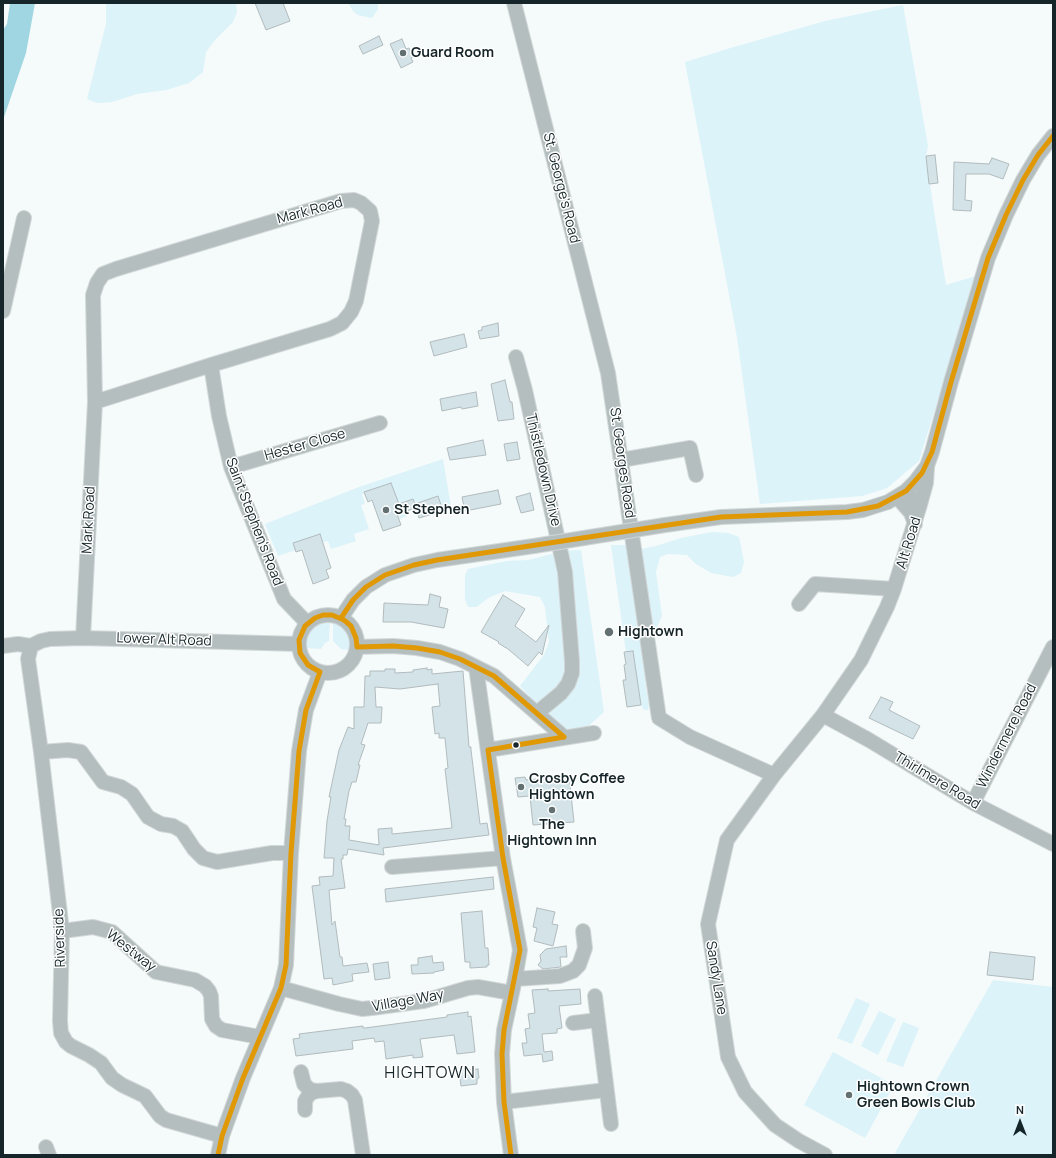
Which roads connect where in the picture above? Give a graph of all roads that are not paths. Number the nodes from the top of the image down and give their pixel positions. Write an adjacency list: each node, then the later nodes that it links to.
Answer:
1 (514, 3): 7 (street, St. George's Road)
2 (1053, 136): 11 (street)
3 (24, 218): 4 (street)
4 (3, 311)
5 (516, 357): 29 (street, Thistledown Drive)
6 (211, 365): 8 (street, Mark Road); 8 (street, Mark Road); 12 (street, Saint Stephen's Road)
7 (608, 373): 10 (street, St. Georges Road)
8 (95, 402): 21 (street, Mark Road)
9 (380, 423): 12 (street, Hester Close)
10 (621, 460): 13 (street); 35 (street, St. Georges Road)
11 (927, 466): 14 (street); 15 (street)
12 (231, 467): 20 (street, Saint Stephen's Road)
13 (696, 475)
14 (902, 494): 15 (street, Alt Road); 16 (street); 19 (street, bridge)
15 (920, 508): 16 (street, Alt Road)
16 (915, 524): 17 (street, Alt Road)
17 (894, 589): 18 (street); 30 (street, Alt Road)
18 (799, 604)
19 (341, 618): 20 (street); 25 (street)
20 (307, 623): 22 (street)
21 (83, 638): 22 (street, Lower Alt Road); 24 (street, Lower Alt Road)
22 (299, 644): 28 (street)
23 (3, 646): 24 (street)
24 (31, 646): 34 (street, Riverside)
25 (357, 647): 27 (street); 28 (street)
26 (1053, 647): 36 (street, Windermere Road)
27 (476, 667): 29 (street); 33 (street)
28 (320, 672): 38 (street)
29 (537, 713): 32 (street)
30 (823, 714): 35 (street, Alt Road); 36 (street, Thirlmere Road)
31 (594, 733): 32 (street)
32 (564, 737): 33 (street)
33 (488, 750): 39 (street)
34 (41, 752): 38 (street); 41 (street, Riverside)
35 (774, 775): 57 (street, Sandy Lane)
36 (973, 803): 37 (street, Thirlmere Road)
37 (1053, 844)
38 (291, 853): 44 (street)
39 (503, 858): 40 (street); 43 (street)
40 (392, 867)
41 (62, 931): 49 (street, Westway); 56 (street, Riverside)
42 (583, 931): 43 (street)
43 (515, 979): 45 (street)
44 (281, 988): 45 (street, Village Way); 49 (street)
45 (512, 993): 53 (street)
46 (595, 996): 47 (street)
47 (598, 1020): 48 (street); 51 (street)
48 (573, 1023)
49 (260, 1037): 56 (street)
50 (301, 1072): 52 (street)
51 (606, 1090): 53 (street); 55 (street)
52 (317, 1091): 54 (street); 59 (street)
53 (504, 1102): 60 (street)
54 (305, 1110)
55 (611, 1124)
56 (222, 1136): 58 (street)
57 (800, 1148): 61 (street, Sandy Lane)
58 (218, 1155)
59 (363, 1155)
60 (511, 1155)
61 (825, 1155)

